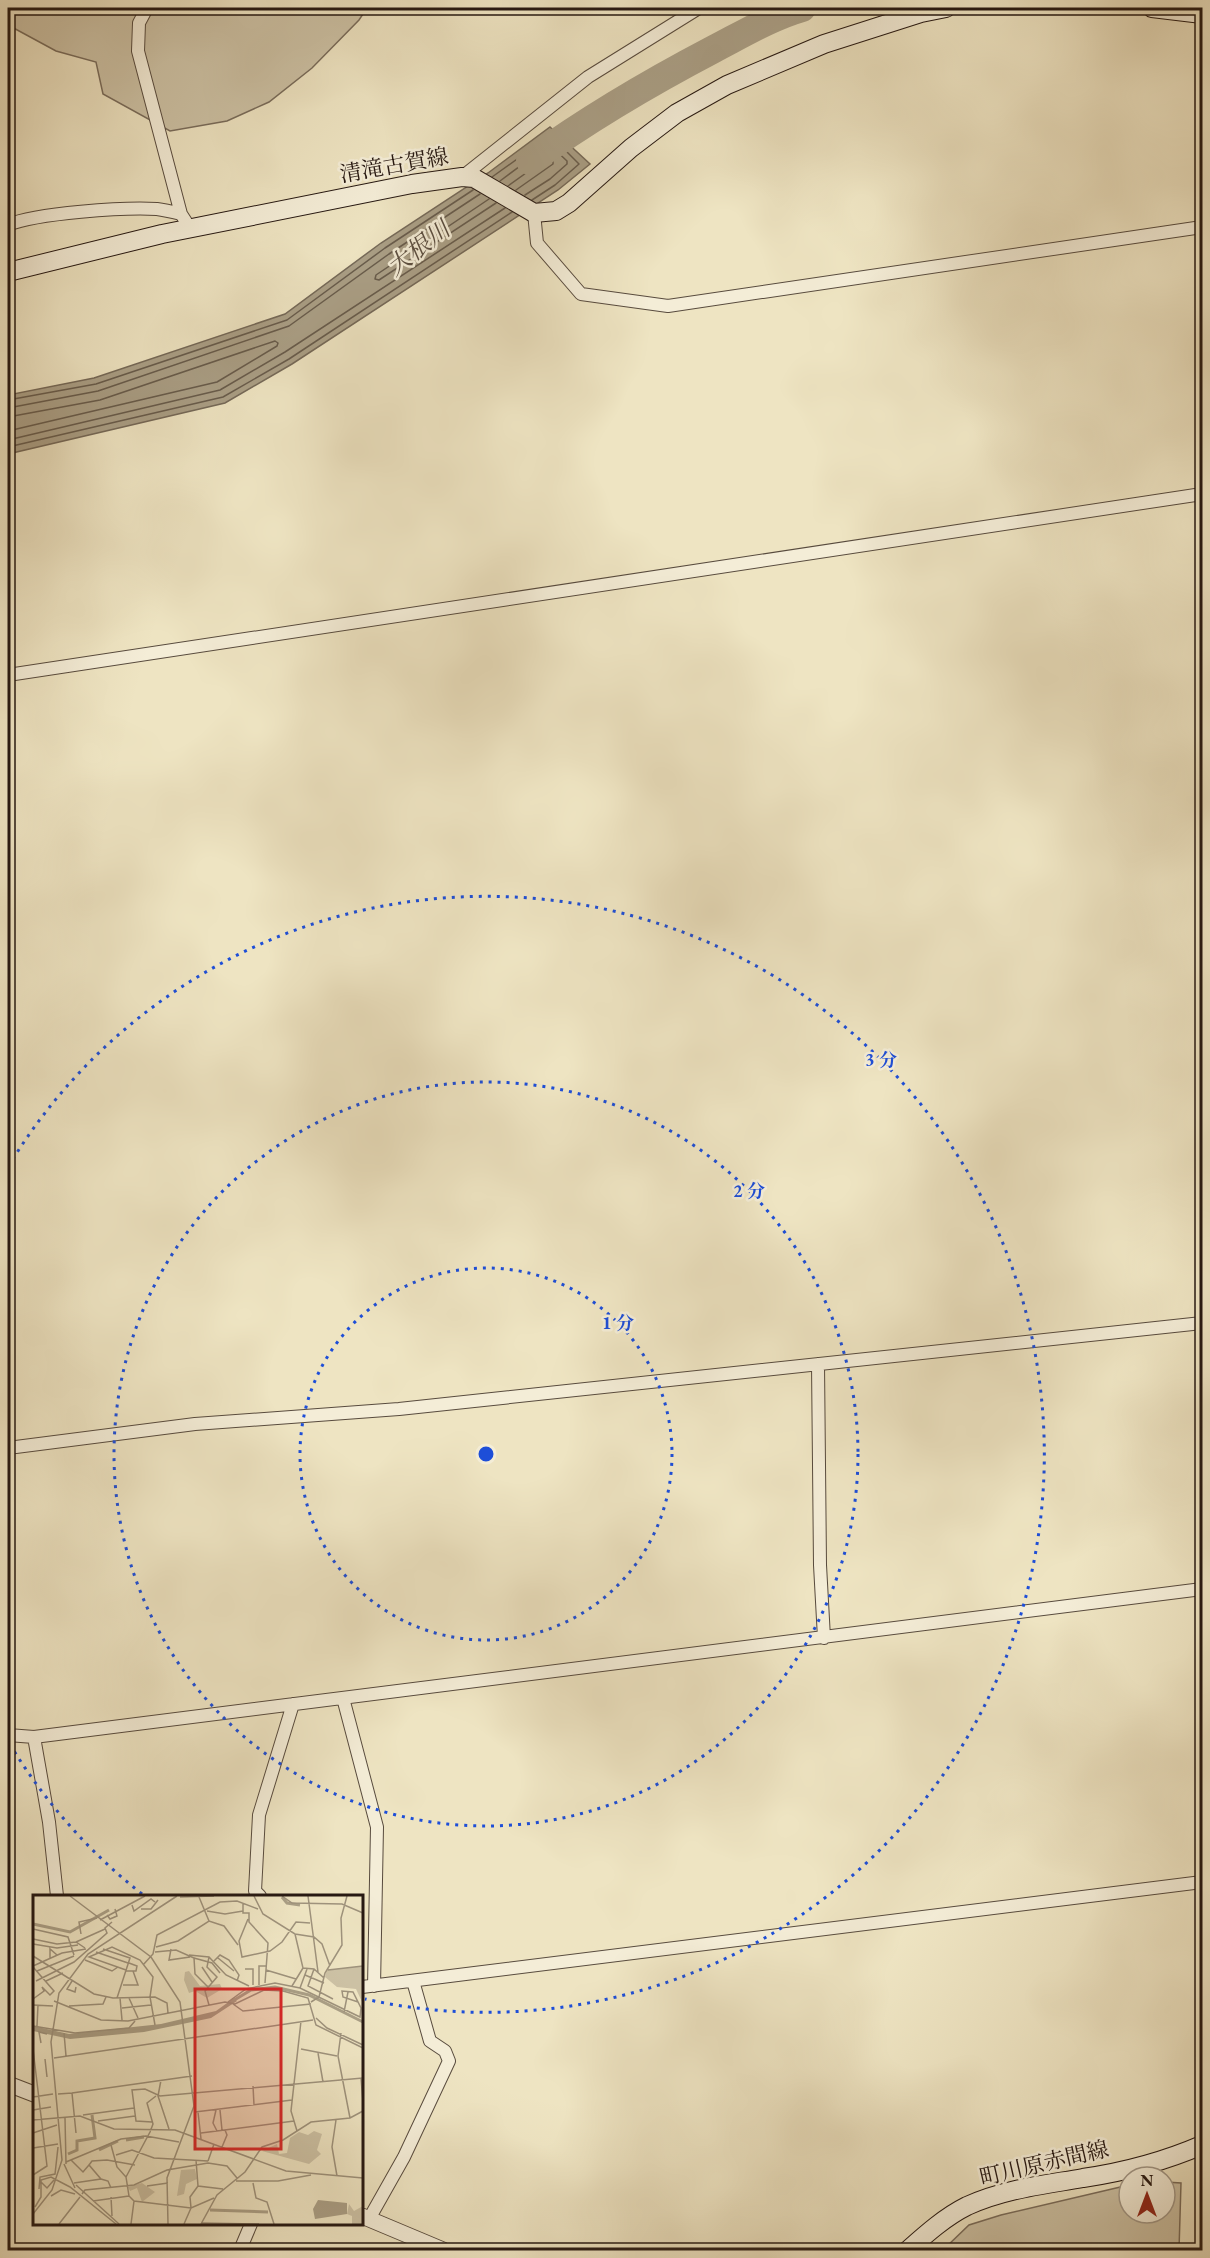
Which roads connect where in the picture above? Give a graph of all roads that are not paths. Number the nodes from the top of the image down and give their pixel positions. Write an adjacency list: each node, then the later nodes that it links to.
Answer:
1 (147, 8): 8 (street)
2 (699, 8): 6 (street)
3 (946, 8): 7 (main road)
4 (1152, 8): 5 (main road)
5 (1203, 14)
6 (468, 177): 7 (main road, 清滝古賀線); 8 (main road, 清滝古賀線)
7 (530, 212): 10 (street)
8 (186, 221): 9 (street); 11 (main road, 清滝古賀線)
9 (8, 225)
10 (1203, 227)
11 (8, 272)
12 (1203, 494): 13 (street)
13 (8, 675)
14 (1203, 1323): 15 (street)
15 (818, 1364): 16 (street); 18 (street)
16 (8, 1448)
17 (1203, 1589): 18 (street)
18 (824, 1638): 19 (street)
19 (343, 1698): 20 (street); 27 (street)
20 (294, 1704): 22 (street); 25 (street)
21 (8, 1735): 22 (street)
22 (34, 1737): 24 (street)
23 (1203, 1882): 26 (street)
24 (57, 1895)
25 (259, 1895)
26 (413, 1981): 27 (street); 31 (street)
27 (368, 1986)
28 (8, 2084): 29 (street)
29 (33, 2094)
30 (1203, 2145): 35 (main road, 町川原赤間線)
31 (365, 2218): 34 (street)
32 (249, 2225): 33 (street)
33 (240, 2250)
34 (443, 2250)
35 (908, 2250)

